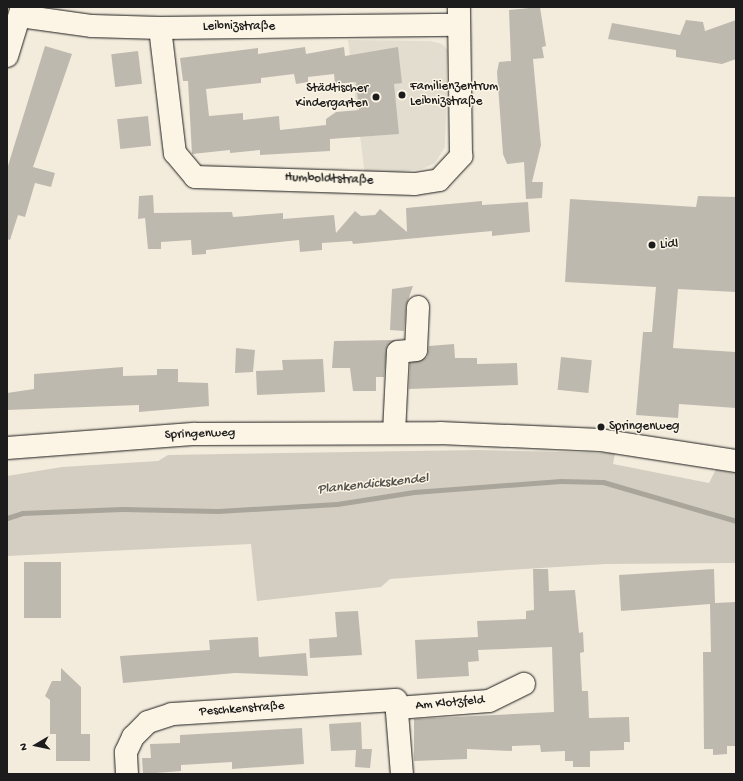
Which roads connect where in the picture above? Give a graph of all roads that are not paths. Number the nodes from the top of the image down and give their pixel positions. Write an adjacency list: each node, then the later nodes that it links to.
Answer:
1 (21, 9): 3 (street, Leibnizstraße); 4 (street)
2 (459, 16): 3 (street, Leibnizstraße); 3 (street, Humboldtstraße)
3 (160, 28)
4 (7, 56)
5 (418, 307): 6 (street)
6 (394, 433): 7 (street, Springenweg); 8 (street, Springenweg)
7 (7, 448)
8 (736, 461)
9 (524, 684): 10 (street, Am Klotzfeld)
10 (396, 704): 11 (street, Peschkenstraße); 12 (street, Am Klotzfeld)
11 (127, 774)
12 (402, 774)

